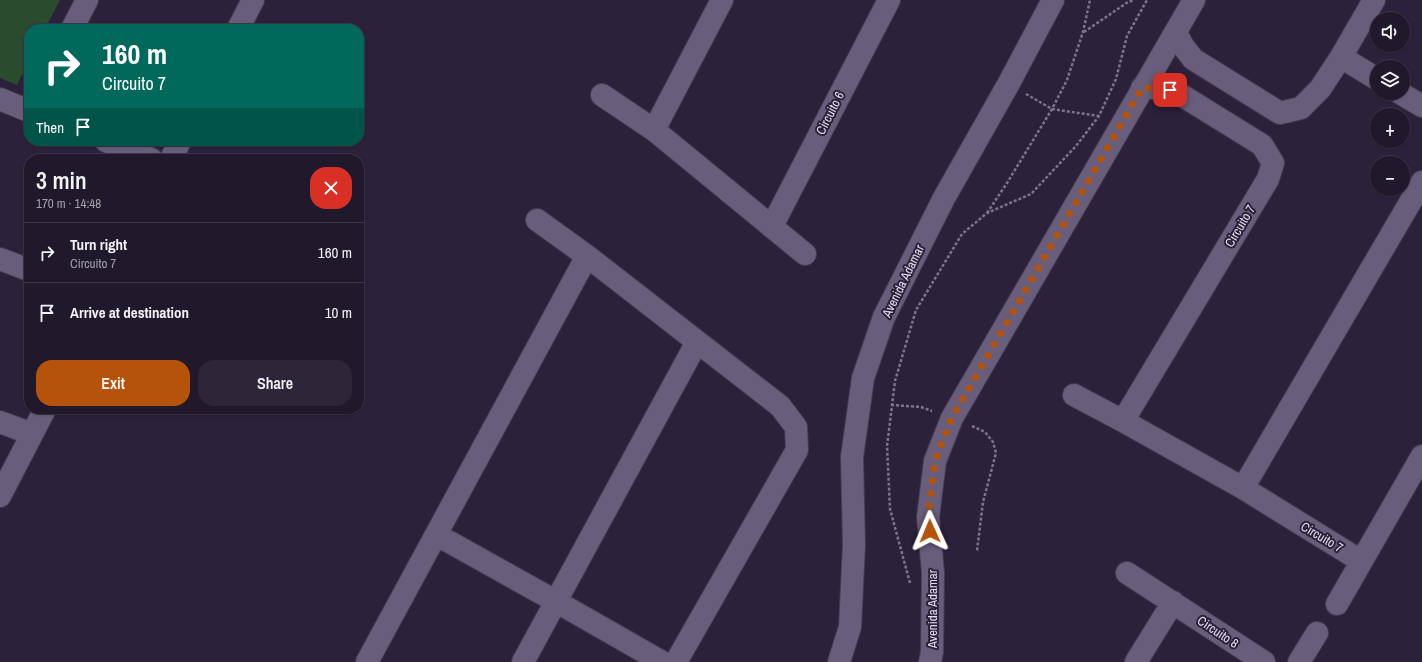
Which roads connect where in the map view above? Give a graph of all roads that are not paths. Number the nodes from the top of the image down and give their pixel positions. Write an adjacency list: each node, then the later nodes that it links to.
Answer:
1 (87, 0): 8 (street)
2 (253, 0): 9 (street)
3 (722, 0): 19 (street)
4 (889, 0): 24 (street, Circuito 6)
5 (1053, 0): 49 (street, Avenida Adamar)
6 (1194, 0): 10 (street, Avenida Adamar)
7 (1374, 0): 11 (street)
8 (75, 24)
9 (241, 24)
10 (1176, 32): 11 (street); 13 (street, Avenida Adamar)
11 (1341, 57): 12 (street)
12 (1370, 75)
13 (1142, 88): 32 (street, Circuito 7); 50 (street, Avenida Adamar)
14 (602, 94): 19 (street)
15 (0, 99): 18 (street)
16 (1410, 99): 17 (street)
17 (1422, 106)
18 (24, 108)
19 (654, 130): 24 (street)
20 (118, 146): 21 (street)
21 (138, 154)
22 (1422, 182): 36 (street)
23 (537, 220): 26 (street)
24 (772, 226): 25 (street)
25 (805, 254)
26 (587, 256): 29 (street); 38 (street)
27 (0, 259): 28 (street)
28 (24, 268)
29 (697, 342): 41 (street); 48 (street)
30 (1074, 395): 32 (street, Circuito 7)
31 (42, 414): 34 (street)
32 (1123, 421): 36 (street, Circuito 7)
33 (0, 422): 34 (street)
34 (32, 434): 37 (street)
35 (1422, 456): 39 (street)
36 (1243, 488): 39 (street, Circuito 7)
37 (0, 496)
38 (437, 535): 41 (street); 45 (street)
39 (1361, 561): 43 (street)
40 (1127, 573): 42 (street, Circuito 8)
41 (557, 602): 46 (street); 47 (street)
42 (1173, 602): 51 (street); 52 (street, Circuito 8)
43 (1337, 604)
44 (1317, 632): 53 (street)
45 (367, 662)
46 (524, 662)
47 (662, 662)
48 (676, 662)
49 (839, 662)
50 (930, 662)
51 (1136, 662)
52 (1264, 662)
53 (1299, 662)

